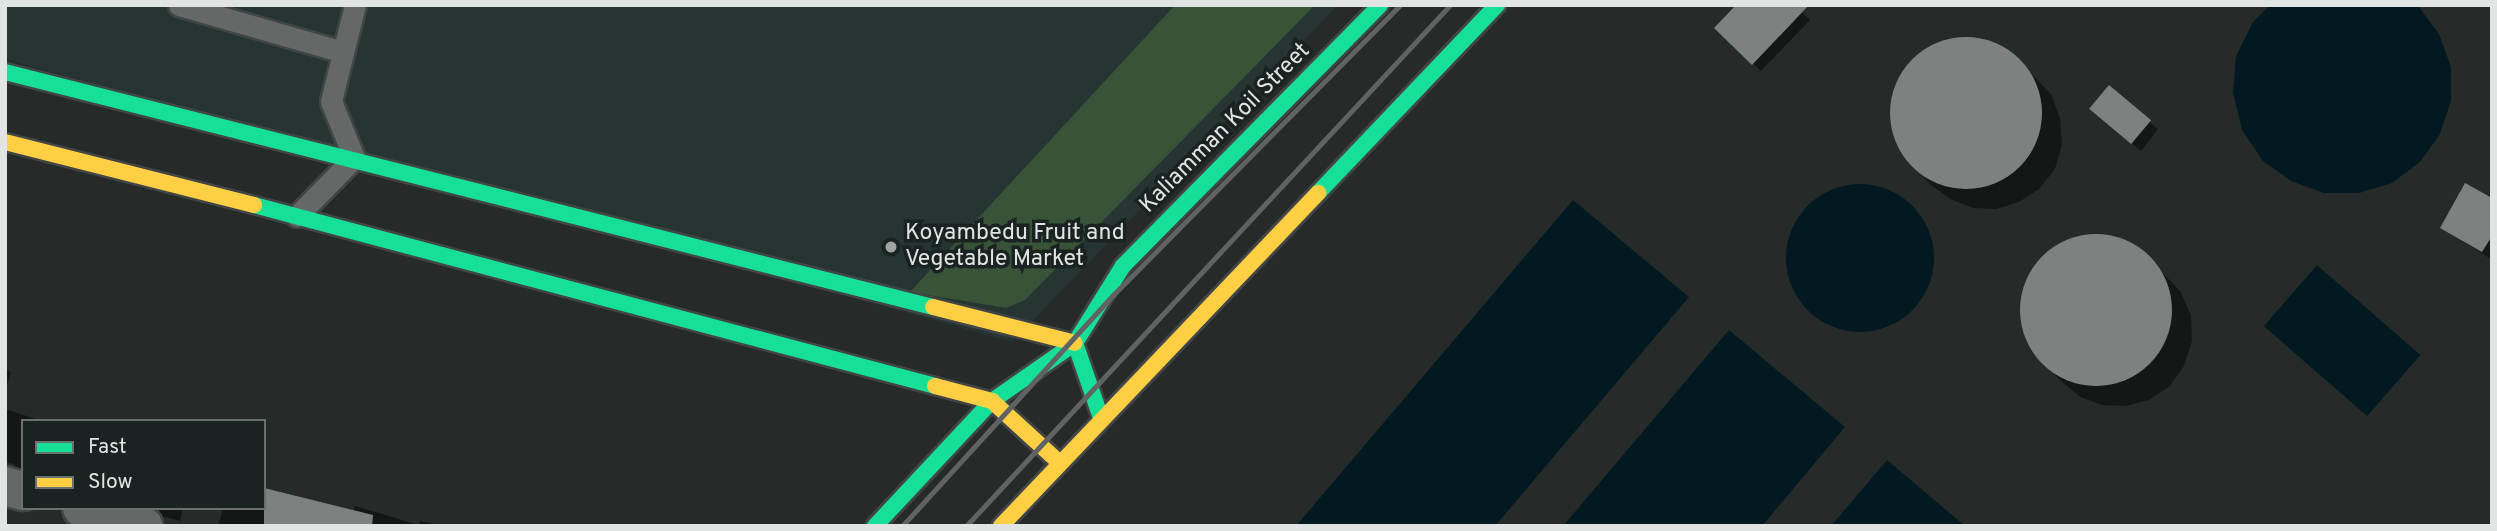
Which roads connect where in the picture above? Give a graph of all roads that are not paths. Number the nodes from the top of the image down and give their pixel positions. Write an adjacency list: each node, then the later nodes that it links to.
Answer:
1 (179, 5): 5 (lane)
2 (355, 5): 5 (lane)
3 (1380, 5): 10 (street, Kaliamman Koil Street)
4 (1497, 5): 12 (street)
5 (343, 52): 8 (lane)
6 (5, 72): 8 (street)
7 (5, 142): 9 (street)
8 (354, 158): 9 (lane); 10 (street)
9 (297, 216): 11 (street)
10 (1075, 343): 11 (street, Kaliamman Koil Street); 12 (street)
11 (992, 401): 13 (street); 16 (street, Kaliamman Koil Street)
12 (1101, 418): 13 (street)
13 (1060, 463): 17 (street)
14 (89, 510): 15 (street)
15 (143, 526)
16 (875, 526)
17 (1001, 526)

